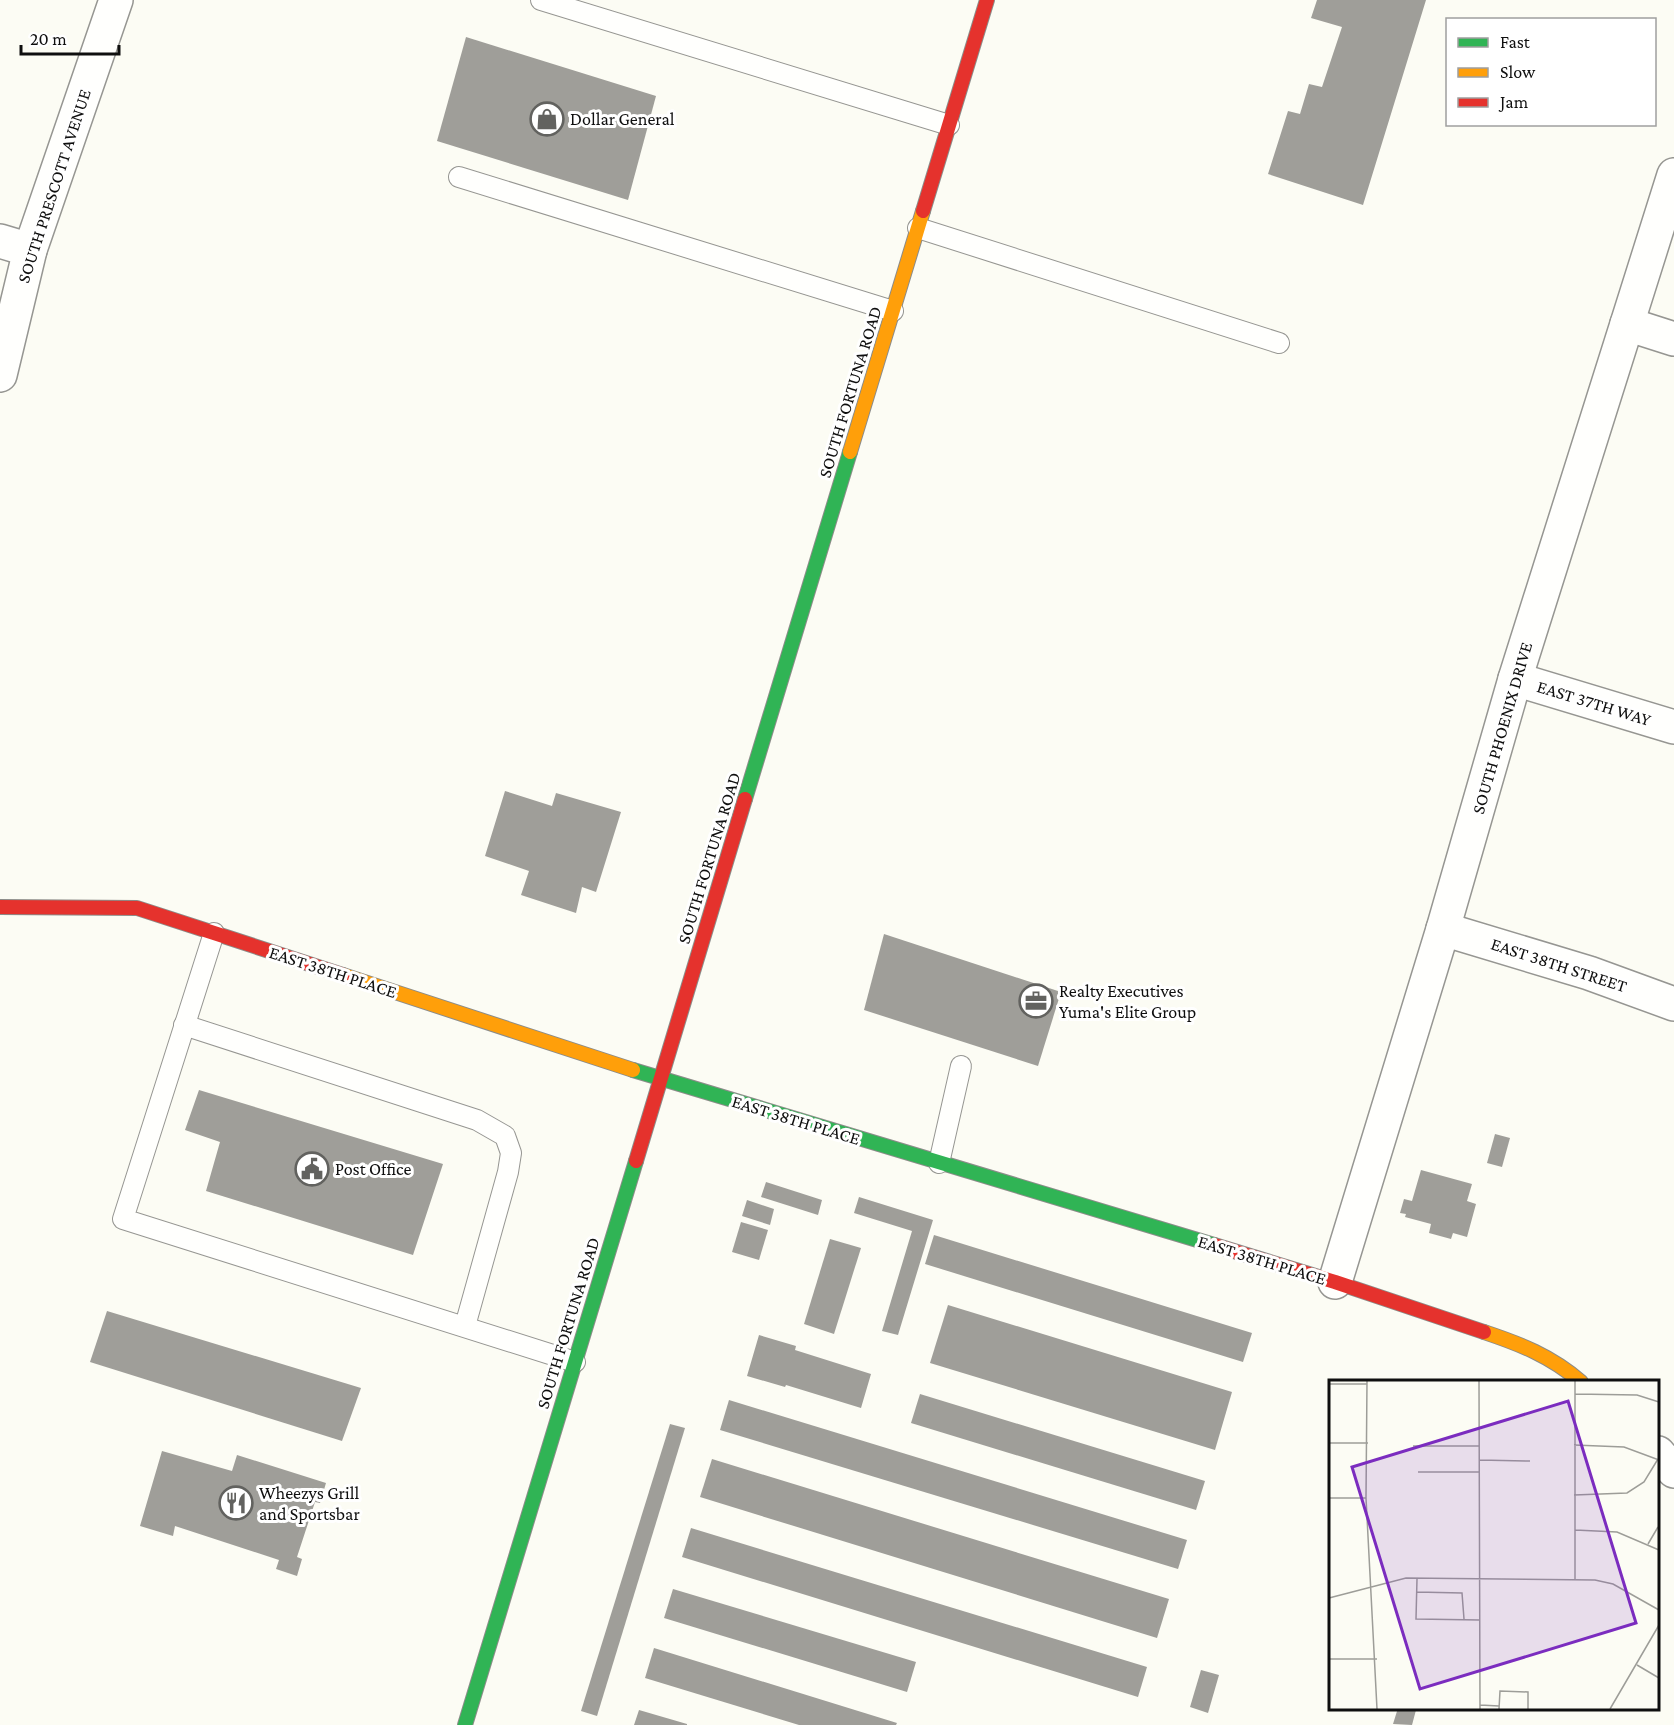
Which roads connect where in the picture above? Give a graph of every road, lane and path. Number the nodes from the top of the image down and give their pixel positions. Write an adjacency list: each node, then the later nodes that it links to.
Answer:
1 (116, 0): 8 (street, SOUTH PRESCOTT AVENUE)
2 (542, 0): 4 (lane)
3 (987, 0): 4 (main road, SOUTH FORTUNA ROAD)
4 (949, 125): 7 (main road, SOUTH FORTUNA ROAD)
5 (1674, 175): 10 (street, SOUTH PHOENIX DRIVE)
6 (459, 177): 9 (lane)
7 (918, 228): 9 (main road, SOUTH FORTUNA ROAD); 12 (lane)
8 (15, 246): 13 (street, SOUTH PRESCOTT AVENUE)
9 (893, 310): 22 (main road, SOUTH FORTUNA ROAD)
10 (1627, 324): 11 (street); 14 (street, SOUTH PHOENIX DRIVE)
11 (1674, 339)
12 (1279, 343)
13 (0, 375)
14 (1515, 679): 15 (street, EAST 37TH WAY); 17 (street, SOUTH PHOENIX DRIVE)
15 (1674, 727)
16 (0, 907): 18 (main road, EAST 38TH PLACE)
17 (1443, 929): 19 (street, EAST 38TH STREET); 24 (street, SOUTH PHOENIX DRIVE)
18 (214, 933): 20 (lane); 22 (main road, EAST 38TH PLACE)
19 (1674, 1004)
20 (184, 1025): 25 (lane); 25 (lane)
21 (961, 1066): 23 (lane)
22 (662, 1079): 23 (main road, EAST 38TH PLACE); 26 (main road, SOUTH FORTUNA ROAD)
23 (939, 1163): 24 (main road, EAST 38TH PLACE)
24 (1335, 1282): 27 (main road, EAST 38TH PLACE)
25 (465, 1326): 26 (lane)
26 (575, 1362): 30 (main road, SOUTH FORTUNA ROAD)
27 (1579, 1380)
28 (1659, 1454): 29 (street)
29 (1674, 1472)
30 (465, 1725)

